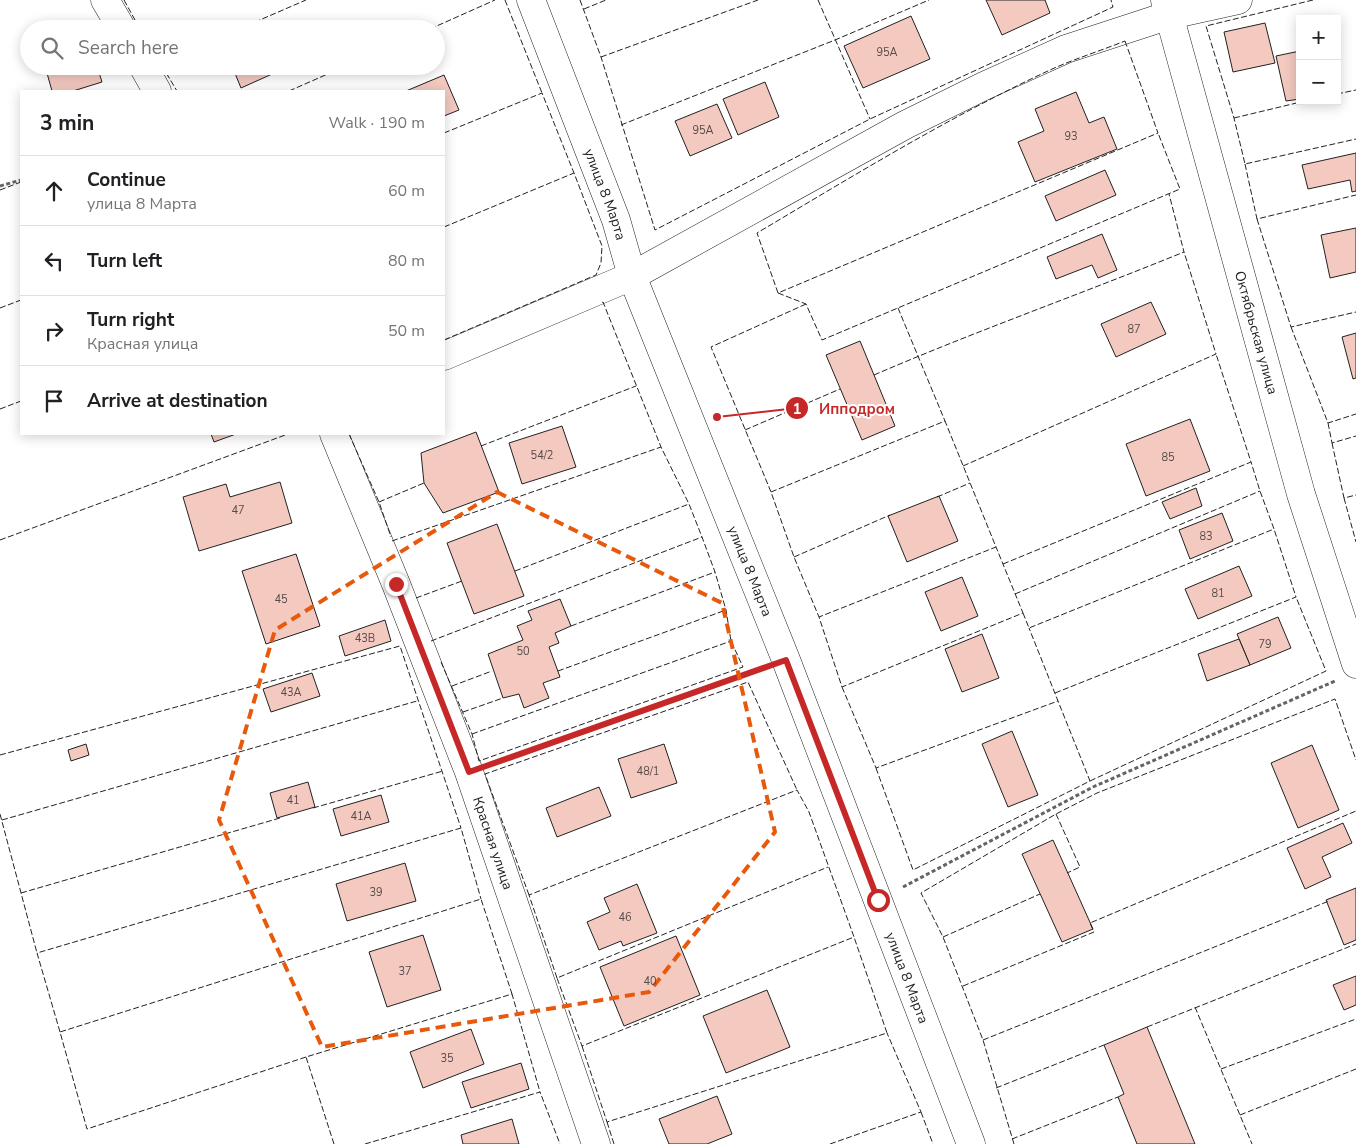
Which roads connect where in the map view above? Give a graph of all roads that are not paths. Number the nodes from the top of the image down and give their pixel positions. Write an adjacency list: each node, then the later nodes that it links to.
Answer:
1 (105, 0): 5 (street)
2 (531, 0): 8 (street, улица 8 Марта)
3 (1238, 0): 4 (street)
4 (1167, 8): 8 (street); 11 (street, Октябрьская улица)
5 (117, 20)
6 (148, 75): 7 (street)
7 (156, 90)
8 (632, 276): 9 (street); 13 (street, улица 8 Марта)
9 (445, 356)
10 (334, 435): 12 (street, Красная улица)
11 (1347, 672)
12 (596, 1144)
13 (971, 1144)

